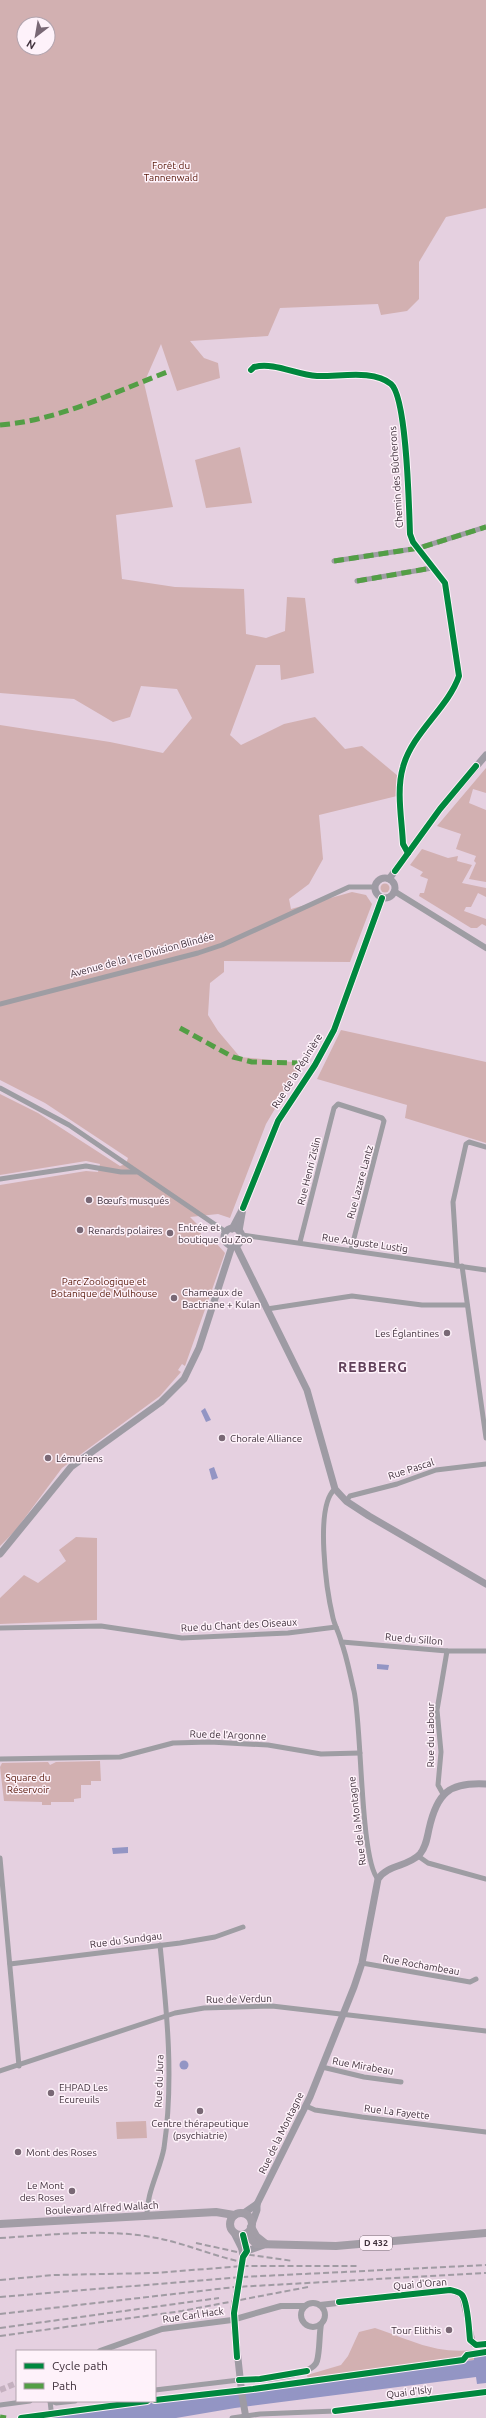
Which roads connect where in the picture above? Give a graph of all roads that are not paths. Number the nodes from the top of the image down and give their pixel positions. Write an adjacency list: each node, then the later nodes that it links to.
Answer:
1 (251, 370): 3 (street, Chemin des Bûcherons)
2 (486, 527): 3 (street)
3 (419, 548): 4 (street); 5 (street, Chemin des Bûcherons)
4 (334, 561)
5 (432, 568): 6 (street); 8 (street, Chemin des Bûcherons)
6 (357, 581)
7 (486, 755): 8 (main road)
8 (408, 853): 9 (main road)
9 (390, 880): 10 (main road); 11 (main road)
10 (375, 887): 12 (main road); 14 (street, Avenue de la 1re Division Blindée)
11 (394, 891): 12 (main road); 13 (street)
12 (382, 898): 20 (main road, Rue de la Pépinière)
13 (486, 948)
14 (0, 1004)
15 (0, 1088): 18 (street)
16 (336, 1105): 23 (street, Rue Henri Zislin); 25 (street, Rue Lazare Lantz)
17 (486, 1147): 26 (street)
18 (137, 1172): 19 (street); 21 (street)
19 (0, 1179)
20 (243, 1208): 21 (main road, Rue de la Pépinière); 22 (main road, Rue de la Pépinière)
21 (229, 1230): 22 (main road); 24 (main road)
22 (240, 1233): 23 (street, Rue Auguste Lustig); 24 (main road, Rue de la Pépinière)
23 (300, 1242): 25 (street, Rue Auguste Lustig)
24 (234, 1246): 29 (main road); 34 (main road, Rue de la Pépinière)
25 (351, 1250): 26 (street, Rue Auguste Lustig)
26 (459, 1266): 27 (street, Rue Auguste Lustig); 28 (street)
27 (486, 1270)
28 (467, 1305): 29 (street); 30 (street)
29 (267, 1309): 32 (main road)
30 (486, 1437)
31 (486, 1464): 33 (street, Rue Pascal)
32 (335, 1489): 33 (main road); 36 (street, Rue de la Montagne)
33 (346, 1501): 35 (main road)
34 (0, 1554)
35 (486, 1584)
36 (336, 1627): 37 (street, Rue du Chant des Oiseaux); 38 (street, Rue de la Montagne)
37 (0, 1628)
38 (342, 1642): 39 (street, Rue du Sillon); 41 (street, Rue de la Montagne)
39 (447, 1651): 40 (street, Rue du Sillon); 44 (street, Rue du Labour)
40 (486, 1651)
41 (360, 1753): 42 (street, Rue de l'Argonne); 47 (street, Rue de la Montagne)
42 (0, 1759)
43 (486, 1784): 44 (main road)
44 (443, 1794): 45 (main road)
45 (418, 1856): 47 (main road); 48 (street)
46 (0, 1858): 52 (street)
47 (378, 1879): 51 (main road, Rue de la Montagne)
48 (486, 1879)
49 (243, 1927): 50 (street, Rue du Sundgau)
50 (160, 1945): 52 (street, Rue du Sundgau); 55 (street, Rue du Jura)
51 (362, 1963): 53 (street, Rue Rochambeau); 54 (main road, Rue de la Montagne)
52 (10, 1964): 57 (street)
53 (476, 1979)
54 (343, 2014): 55 (street, Rue de Verdun); 56 (street, Rue de Verdun); 58 (main road, Rue de la Montagne)
55 (168, 2015): 57 (street, Rue de Verdun); 67 (street, Rue du Jura)
56 (486, 2031)
57 (19, 2066): 59 (street, Rue de Verdun)
58 (322, 2067): 60 (street, Rue Mirabeau); 61 (main road, Rue de la Montagne)
59 (0, 2071)
60 (401, 2082)
61 (306, 2106): 62 (street, Rue La Fayette); 63 (main road, Rue de la Montagne)
62 (486, 2132)
63 (257, 2204): 65 (main road, Rue de la Montagne); 70 (main road, Rue de la Montagne)
64 (206, 2213): 66 (main road, Boulevard Alfred Wallach); 67 (main road, Boulevard Alfred Wallach); 69 (main road, Boulevard Alfred Wallach)
65 (244, 2213): 66 (main road); 70 (main road)
66 (234, 2215): 69 (main road)
67 (146, 2216): 68 (main road, Boulevard Alfred Wallach)
68 (0, 2224)
69 (229, 2224): 72 (main road)
70 (248, 2230): 72 (main road); 73 (main road, D 432); 74 (main road)
71 (486, 2232): 73 (main road, D 432)
72 (234, 2233): 74 (main road)
73 (266, 2244): 74 (main road)
74 (244, 2252): 86 (main road, bridge)
75 (339, 2302): 78 (street, Quai d'Oran); 79 (street); 84 (street, Quai d'Oran)
76 (290, 2306): 77 (street, Rue Carl Hack); 80 (street); 85 (street, Rue Carl Hack)
77 (305, 2306): 78 (street); 80 (street)
78 (320, 2306): 79 (street)
79 (325, 2313): 81 (street)
80 (301, 2314): 82 (street)
81 (321, 2324): 82 (street); 83 (street)
82 (310, 2326): 83 (street)
83 (318, 2340): 86 (street)
84 (486, 2344)
85 (103, 2350)
86 (240, 2383): 87 (street); 96 (main road, bridge)
87 (156, 2390)
88 (486, 2392): 95 (street, Quai d'Isly)
89 (22, 2402): 93 (street)
90 (50, 2402): 94 (street)
91 (53, 2402): 92 (street)
92 (66, 2402)
93 (0, 2405)
94 (52, 2418)
95 (232, 2418)
96 (246, 2418)

